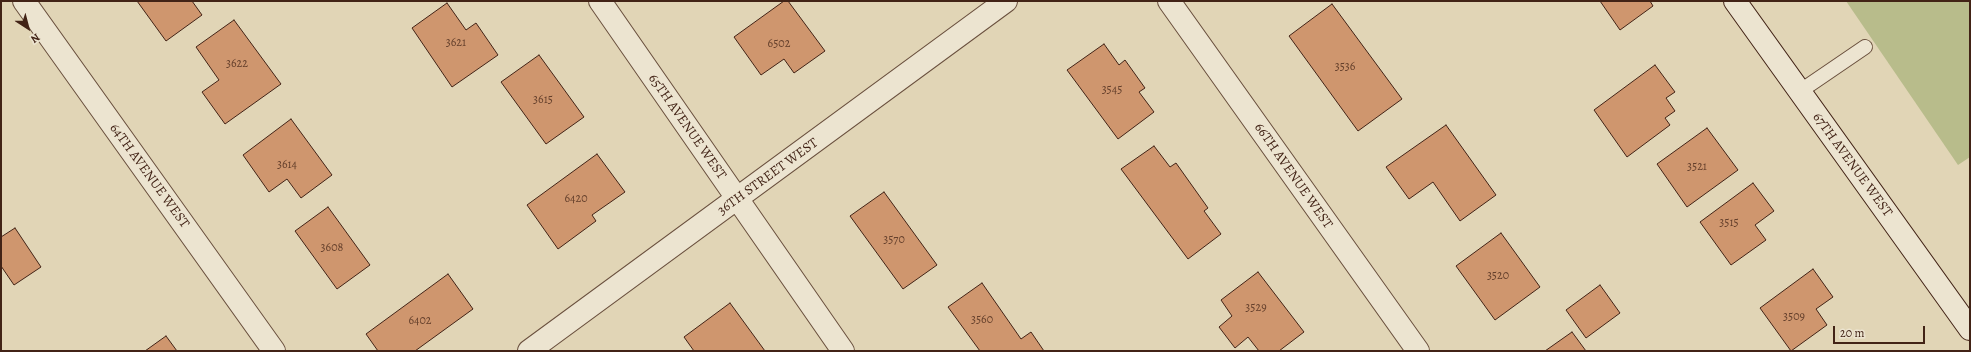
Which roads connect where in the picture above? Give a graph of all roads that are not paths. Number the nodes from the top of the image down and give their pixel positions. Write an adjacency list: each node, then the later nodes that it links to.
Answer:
1 (24, 1): 10 (street, 64TH AVENUE WEST)
2 (600, 1): 8 (street, 65TH AVENUE WEST)
3 (1006, 1): 8 (street, 36TH STREET WEST)
4 (1169, 1): 13 (street, 66TH AVENUE WEST)
5 (1734, 1): 7 (street, 67TH AVENUE WEST)
6 (1865, 47): 7 (lane)
7 (1799, 92): 9 (street, 67TH AVENUE WEST)
8 (737, 199): 11 (street, 36TH STREET WEST); 12 (street, 65TH AVENUE WEST)
9 (1970, 330)
10 (274, 351)
11 (529, 351)
12 (843, 351)
13 (1418, 351)

